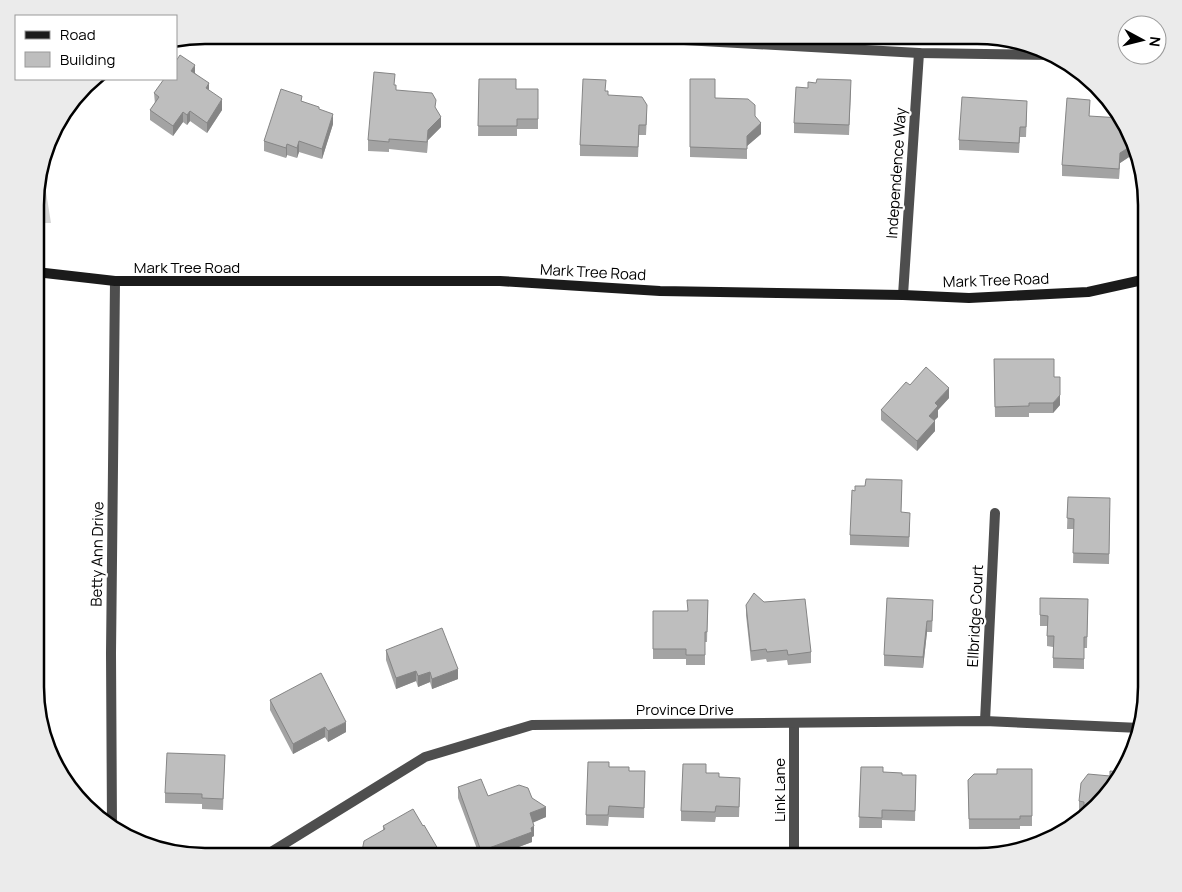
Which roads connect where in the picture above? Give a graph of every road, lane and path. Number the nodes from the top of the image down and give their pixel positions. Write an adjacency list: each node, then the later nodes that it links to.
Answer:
1 (757, 44): 2 (street)
2 (919, 53): 3 (street); 7 (street, Independence Way)
3 (1035, 55)
4 (44, 273): 5 (main road, Mark Tree Road)
5 (116, 281): 7 (main road, Mark Tree Road); 12 (street, Betty Ann Drive)
6 (1138, 281): 7 (main road, Mark Tree Road)
7 (903, 295)
8 (996, 513): 9 (street, Ellbridge Court)
9 (985, 720): 10 (street, Province Drive); 11 (street, Province Drive)
10 (794, 723): 13 (street, Province Drive); 14 (street, Link Lane)
11 (1133, 728)
12 (112, 819)
13 (278, 848)
14 (794, 848)

